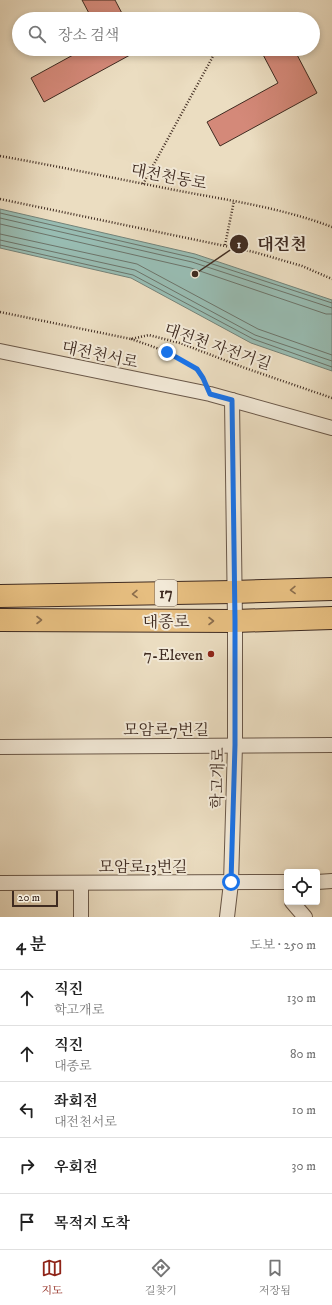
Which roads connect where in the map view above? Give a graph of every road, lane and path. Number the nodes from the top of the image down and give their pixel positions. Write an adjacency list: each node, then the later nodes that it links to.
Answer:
1 (213, 56): 3 (path)
2 (0, 156): 3 (path, 대전천동로)
3 (143, 184): 5 (path, 대전천동로)
4 (0, 199): 7 (path)
5 (234, 201): 6 (path, 대전천동로); 7 (path)
6 (332, 227)
7 (225, 245): 8 (path)
8 (332, 279)
9 (0, 312): 10 (path, 대전천 자전거길)
10 (130, 339): 12 (path); 13 (path, 대전천 자전거길)
11 (0, 351): 12 (street, 대전천서로)
12 (210, 394): 14 (street, 대전천서로)
13 (332, 398)
14 (232, 400): 15 (street, 대전천서로); 17 (street)
15 (332, 428)
16 (332, 589): 17 (main road, 대종로 / 17, one-way to 17)
17 (233, 592): 18 (main road, 대종로 / 17, one-way to 18); 21 (street, 학고개로)
18 (0, 596)
19 (332, 618): 21 (main road, 대종로 / 17)
20 (0, 620): 21 (main road, 대종로 / 17, one-way to 21)
21 (235, 621): 22 (street, 학고개로)
22 (235, 745): 23 (street, 모암로7번길); 24 (street, 모암로7번길); 26 (street, 학고개로)
23 (332, 745)
24 (0, 747)
25 (332, 881): 28 (street)
26 (231, 882): 27 (street, 모암로13번길); 30 (street, 모암로13번길); 33 (street, 학고개로)
27 (280, 882)
28 (320, 882)
29 (0, 883): 30 (street, 모암로13번길)
30 (81, 883): 32 (street)
31 (295, 905): 34 (street)
32 (81, 917)
33 (227, 917)
34 (305, 917)

